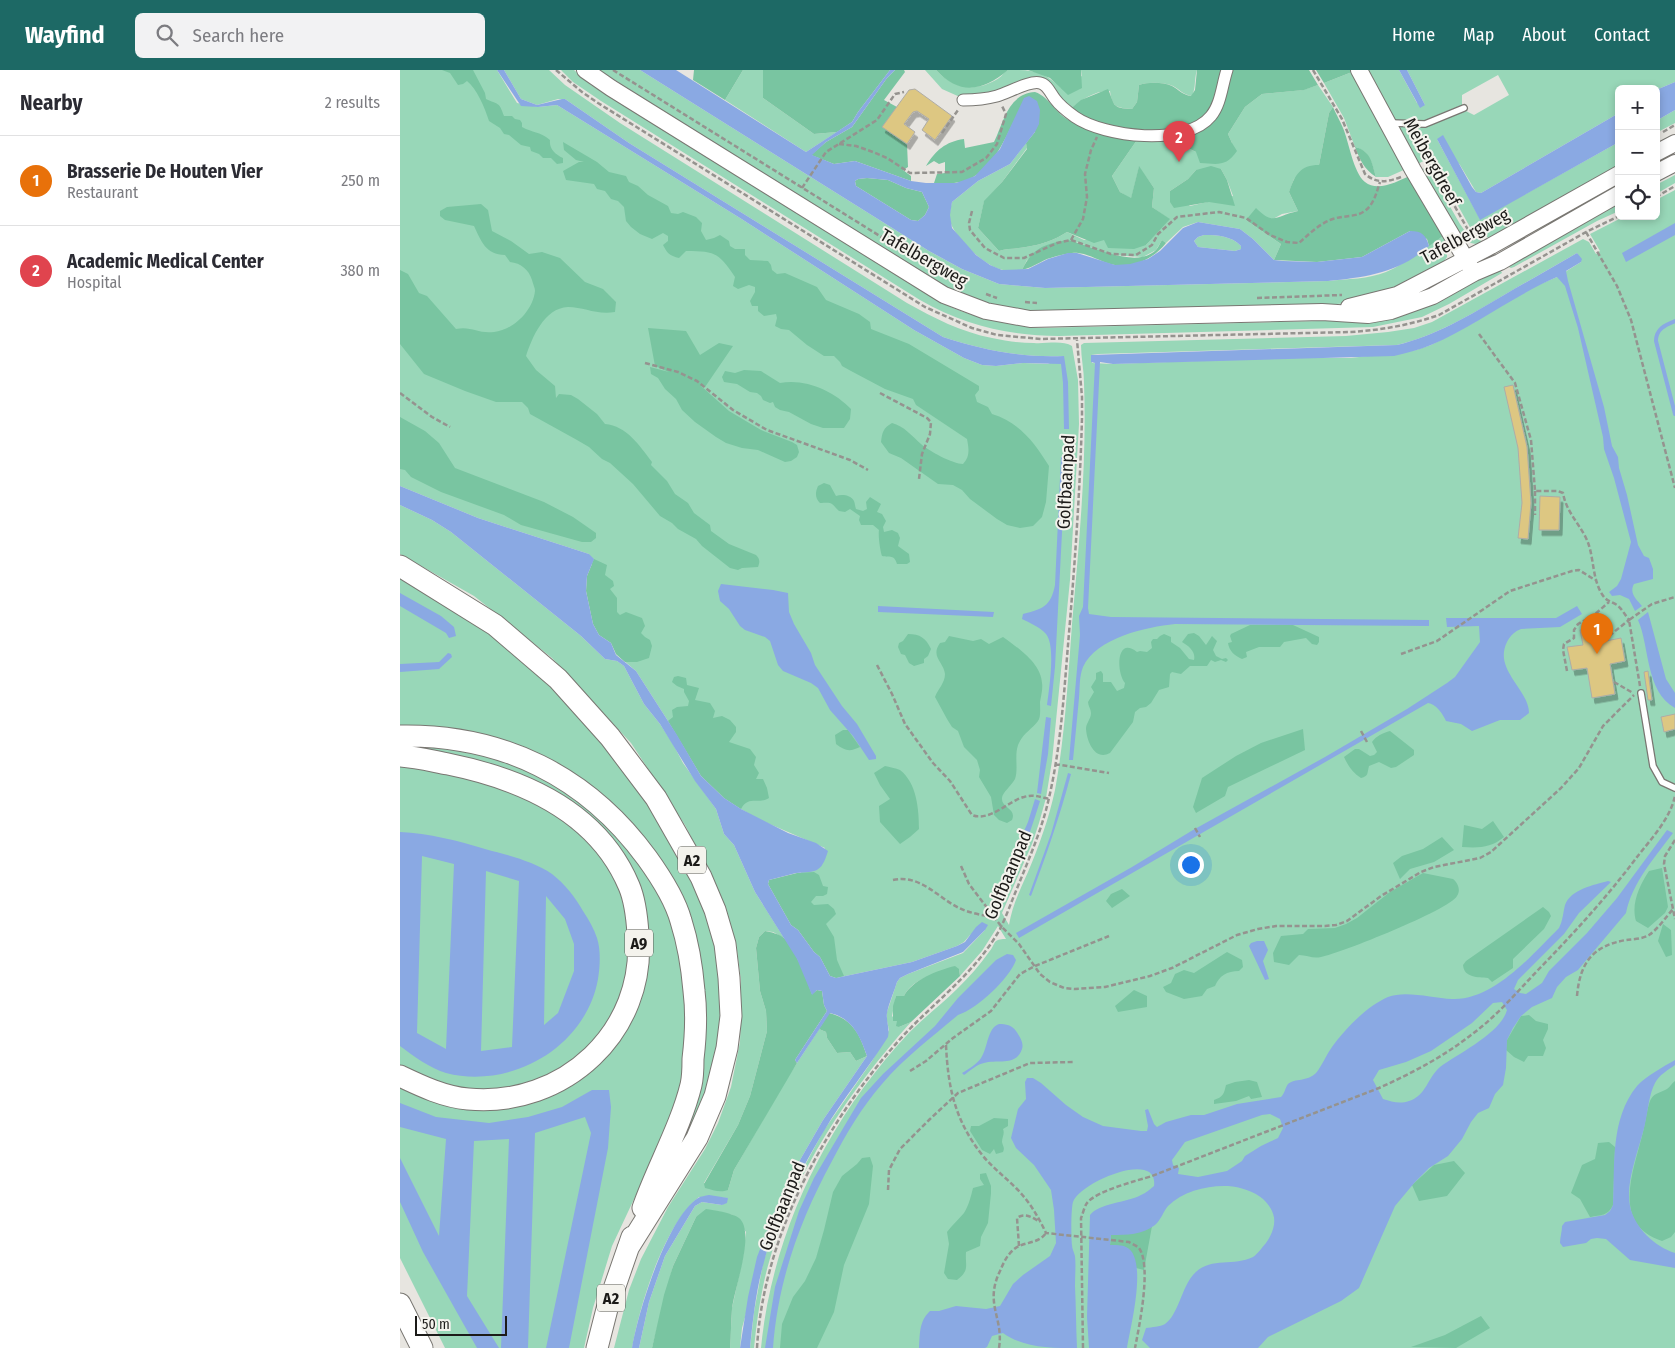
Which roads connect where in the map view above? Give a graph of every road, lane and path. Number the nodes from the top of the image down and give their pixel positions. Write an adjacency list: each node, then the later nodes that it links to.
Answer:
1 (585, 70): 29 (street, Tafelbergweg)
2 (613, 70): 22 (path)
3 (1228, 70): 11 (street)
4 (1313, 70): 20 (path)
5 (1359, 70): 10 (street, Meibergdreef)
6 (904, 92): 14 (path)
7 (996, 96): 8 (street); 11 (street); 14 (path)
8 (963, 100): 12 (path)
9 (1464, 108): 10 (lane)
10 (1387, 123): 29 (street, Meibergdreef)
11 (1101, 128): 28 (path)
12 (942, 133)
13 (1675, 143): 15 (street)
14 (839, 144): 22 (path)
15 (1660, 151)
16 (1675, 162): 17 (street)
17 (1660, 171)
18 (1617, 175): 29 (street, Tafelbergweg)
19 (1404, 176): 20 (path)
20 (1380, 182): 28 (path)
21 (1675, 186): 23 (path)
22 (802, 188): 30 (path)
23 (1660, 195)
24 (1615, 196): 29 (street, Tafelbergweg)
25 (972, 211): 28 (path)
26 (1460, 218): 29 (path)
27 (1586, 232): 45 (path)
28 (1071, 240)
29 (1465, 260)
30 (964, 286)
31 (981, 293): 34 (path)
32 (1348, 294): 33 (path)
33 (1250, 298)
34 (1005, 299)
35 (1020, 302): 36 (path)
36 (1042, 304)
37 (1479, 334): 46 (path)
38 (1077, 340): 63 (path, Golfbaanpad)
39 (645, 363): 43 (path)
40 (880, 392): 44 (path)
41 (400, 394): 42 (path)
42 (450, 426)
43 (868, 470)
44 (919, 479)
45 (1675, 488)
46 (1535, 491): 47 (path); 49 (path)
47 (1535, 515)
48 (400, 566): 90 (highway, A2)
49 (1596, 580): 51 (path); 54 (path)
50 (1675, 597): 52 (path)
51 (1609, 602): 52 (path); 56 (path)
52 (1629, 620): 53 (path); 58 (path)
53 (1609, 636)
54 (1401, 654)
55 (877, 665): 67 (path)
56 (1567, 671)
57 (1614, 682): 58 (path)
58 (1638, 694): 65 (lane); 78 (path)
59 (1361, 731): 61 (path)
60 (400, 736): 90 (highway, A2)
61 (1367, 742)
62 (400, 756): 83 (highway, A9)
63 (1055, 764): 64 (path); 67 (path, Golfbaanpad)
64 (1109, 772)
65 (1675, 788)
66 (1675, 794): 88 (path)
67 (1049, 799): 76 (path, Golfbaanpad)
68 (1194, 828): 69 (path)
69 (1200, 837)
70 (1675, 840): 73 (path)
71 (962, 866): 74 (path)
72 (893, 880): 74 (path)
73 (1673, 909): 75 (path); 79 (path)
74 (995, 918): 76 (path)
75 (1675, 919)
76 (1001, 926): 78 (path); 94 (path, Golfbaanpad)
77 (1109, 936): 78 (path)
78 (1035, 966): 80 (path)
79 (1577, 996)
80 (946, 1044): 82 (path); 84 (path)
81 (1073, 1062): 84 (path)
82 (910, 1071)
83 (400, 1076)
84 (952, 1098): 85 (path); 86 (path)
85 (888, 1190)
86 (1041, 1223): 87 (path); 89 (path)
87 (1046, 1233): 88 (path); 89 (path)
88 (1081, 1236): 96 (path); 97 (path)
89 (1019, 1246): 95 (path)
90 (628, 1248): 93 (highway, A2)
91 (400, 1304): 92 (highway)
92 (422, 1348)
93 (597, 1348)
94 (757, 1348)
95 (999, 1348)
96 (1083, 1348)
97 (1135, 1348)

